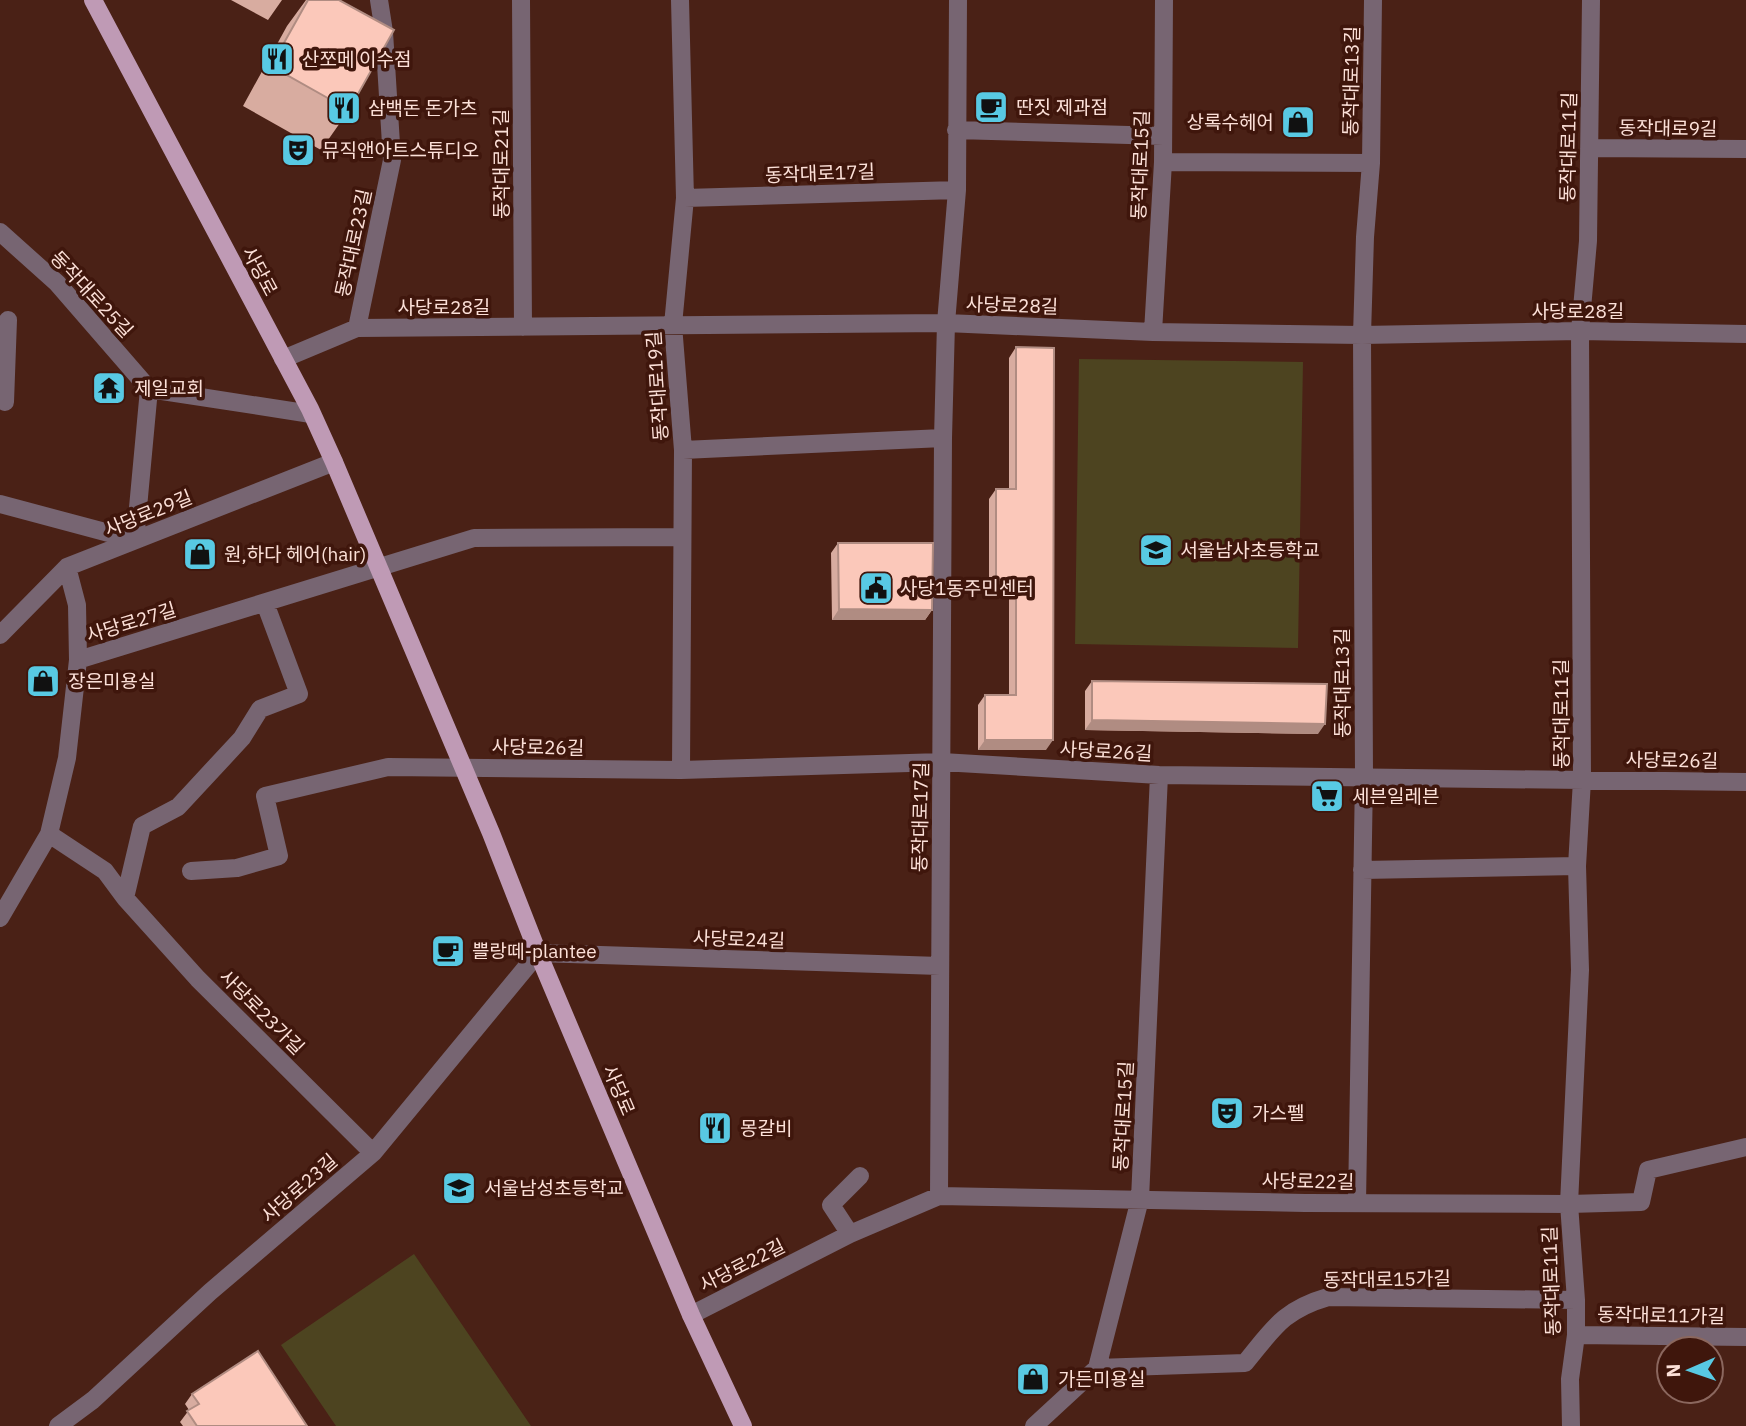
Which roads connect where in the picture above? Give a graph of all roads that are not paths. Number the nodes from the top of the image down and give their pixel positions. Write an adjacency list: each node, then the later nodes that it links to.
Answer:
1 (93, 0): 27 (main road, 사당로)
2 (379, 0): 22 (street, 동작대로23길)
3 (521, 0): 21 (street, 동작대로21길)
4 (680, 0): 16 (street, 동작대로19길)
5 (958, 0): 9 (street, 동작대로17길)
6 (1164, 0): 10 (street, 동작대로15길)
7 (1373, 0): 14 (street, 동작대로13길)
8 (1591, 0): 11 (street, 동작대로11길)
9 (956, 130): 10 (street); 15 (street, 동작대로17길)
10 (1163, 136): 13 (street, 동작대로15길)
11 (1589, 148): 12 (street, 동작대로9길); 23 (street, 동작대로11길)
12 (1746, 149)
13 (1163, 162): 14 (street, 동작대로13길); 24 (street, 동작대로15길)
14 (1371, 163): 26 (street, 동작대로13길)
15 (957, 190): 16 (street, 동작대로17길); 19 (street, 동작대로17길)
16 (685, 198): 20 (street, 동작대로19길)
17 (0, 232): 28 (street, 동작대로25길)
18 (8, 320): 29 (street)
19 (946, 323): 20 (street, 사당로28길); 24 (street, 사당로28길); 31 (street, 동작대로17길)
20 (673, 325): 21 (street, 사당로28길); 32 (street, 동작대로19길)
21 (523, 327): 22 (street, 사당로28길)
22 (357, 328): 27 (street, 사당로28길)
23 (1580, 331): 25 (street, 사당로28길); 26 (street, 사당로28길); 47 (street, 동작대로11길)
24 (1153, 332): 26 (street, 사당로28길)
25 (1746, 334)
26 (1362, 335): 46 (street, 동작대로13길)
27 (283, 359): 30 (main road, 사당로)
28 (149, 389): 30 (street); 36 (street)
29 (5, 402)
30 (311, 414): 33 (main road, 사당로)
31 (943, 438): 32 (street); 42 (street, 동작대로17길)
32 (683, 450): 35 (street, 동작대로19길)
33 (334, 461): 36 (street, 사당로29길); 38 (main road, 사당로)
34 (0, 504): 36 (street)
35 (681, 537): 38 (street); 44 (street, 동작대로19길)
36 (135, 540): 37 (street, 사당로29길)
37 (67, 567): 40 (street, 사당로29길); 41 (street)
38 (377, 568): 39 (street, 사당로27길); 43 (main road, 사당로)
39 (265, 603): 41 (street, 사당로27길); 53 (street)
40 (0, 635)
41 (78, 660): 49 (street, 사당로27길)
42 (942, 762): 44 (street, 사당로26길); 45 (street, 사당로26길); 56 (street, 동작대로17길)
43 (463, 768): 44 (street, 사당로26길); 52 (street); 55 (main road, 사당로)
44 (681, 770)
45 (1159, 775): 46 (street, 사당로26길); 61 (street, 동작대로15길)
46 (1364, 778): 47 (street, 사당로26길); 51 (street, 동작대로13길)
47 (1582, 780): 48 (street, 사당로26길); 50 (street, 동작대로11길)
48 (1746, 782)
49 (49, 834): 53 (street, 사당로23가길); 54 (street, 사당로27길)
50 (1577, 866): 51 (street); 63 (street, 동작대로11길)
51 (1362, 870): 62 (street, 동작대로13길)
52 (191, 871)
53 (125, 898): 58 (street, 사당로23가길)
54 (0, 918)
55 (538, 953): 56 (street, 사당로24길); 58 (street, 사당로23길); 66 (main road, 사당로)
56 (940, 967): 60 (street, 동작대로17길)
57 (1746, 1147): 63 (street, 사당로22길)
58 (373, 1153): 70 (street, 사당로23길)
59 (860, 1175): 64 (street)
60 (939, 1196): 61 (street, 사당로22길); 64 (street, 사당로22길)
61 (1140, 1199): 62 (street, 사당로22길); 69 (street, 동작대로15길)
62 (1357, 1203): 63 (street, 사당로22길)
63 (1569, 1204): 65 (street, 동작대로11길)
64 (850, 1234): 66 (street, 사당로22길)
65 (1576, 1300): 67 (street, 동작대로11길); 69 (street, 동작대로15가길)
66 (691, 1315): 71 (main road, 사당로)
67 (1576, 1335): 68 (street, 동작대로11가길); 73 (street, 동작대로11길)
68 (1746, 1337)
69 (1097, 1368): 72 (street)
70 (58, 1426)
71 (743, 1426)
72 (1034, 1426)
73 (1571, 1426)

